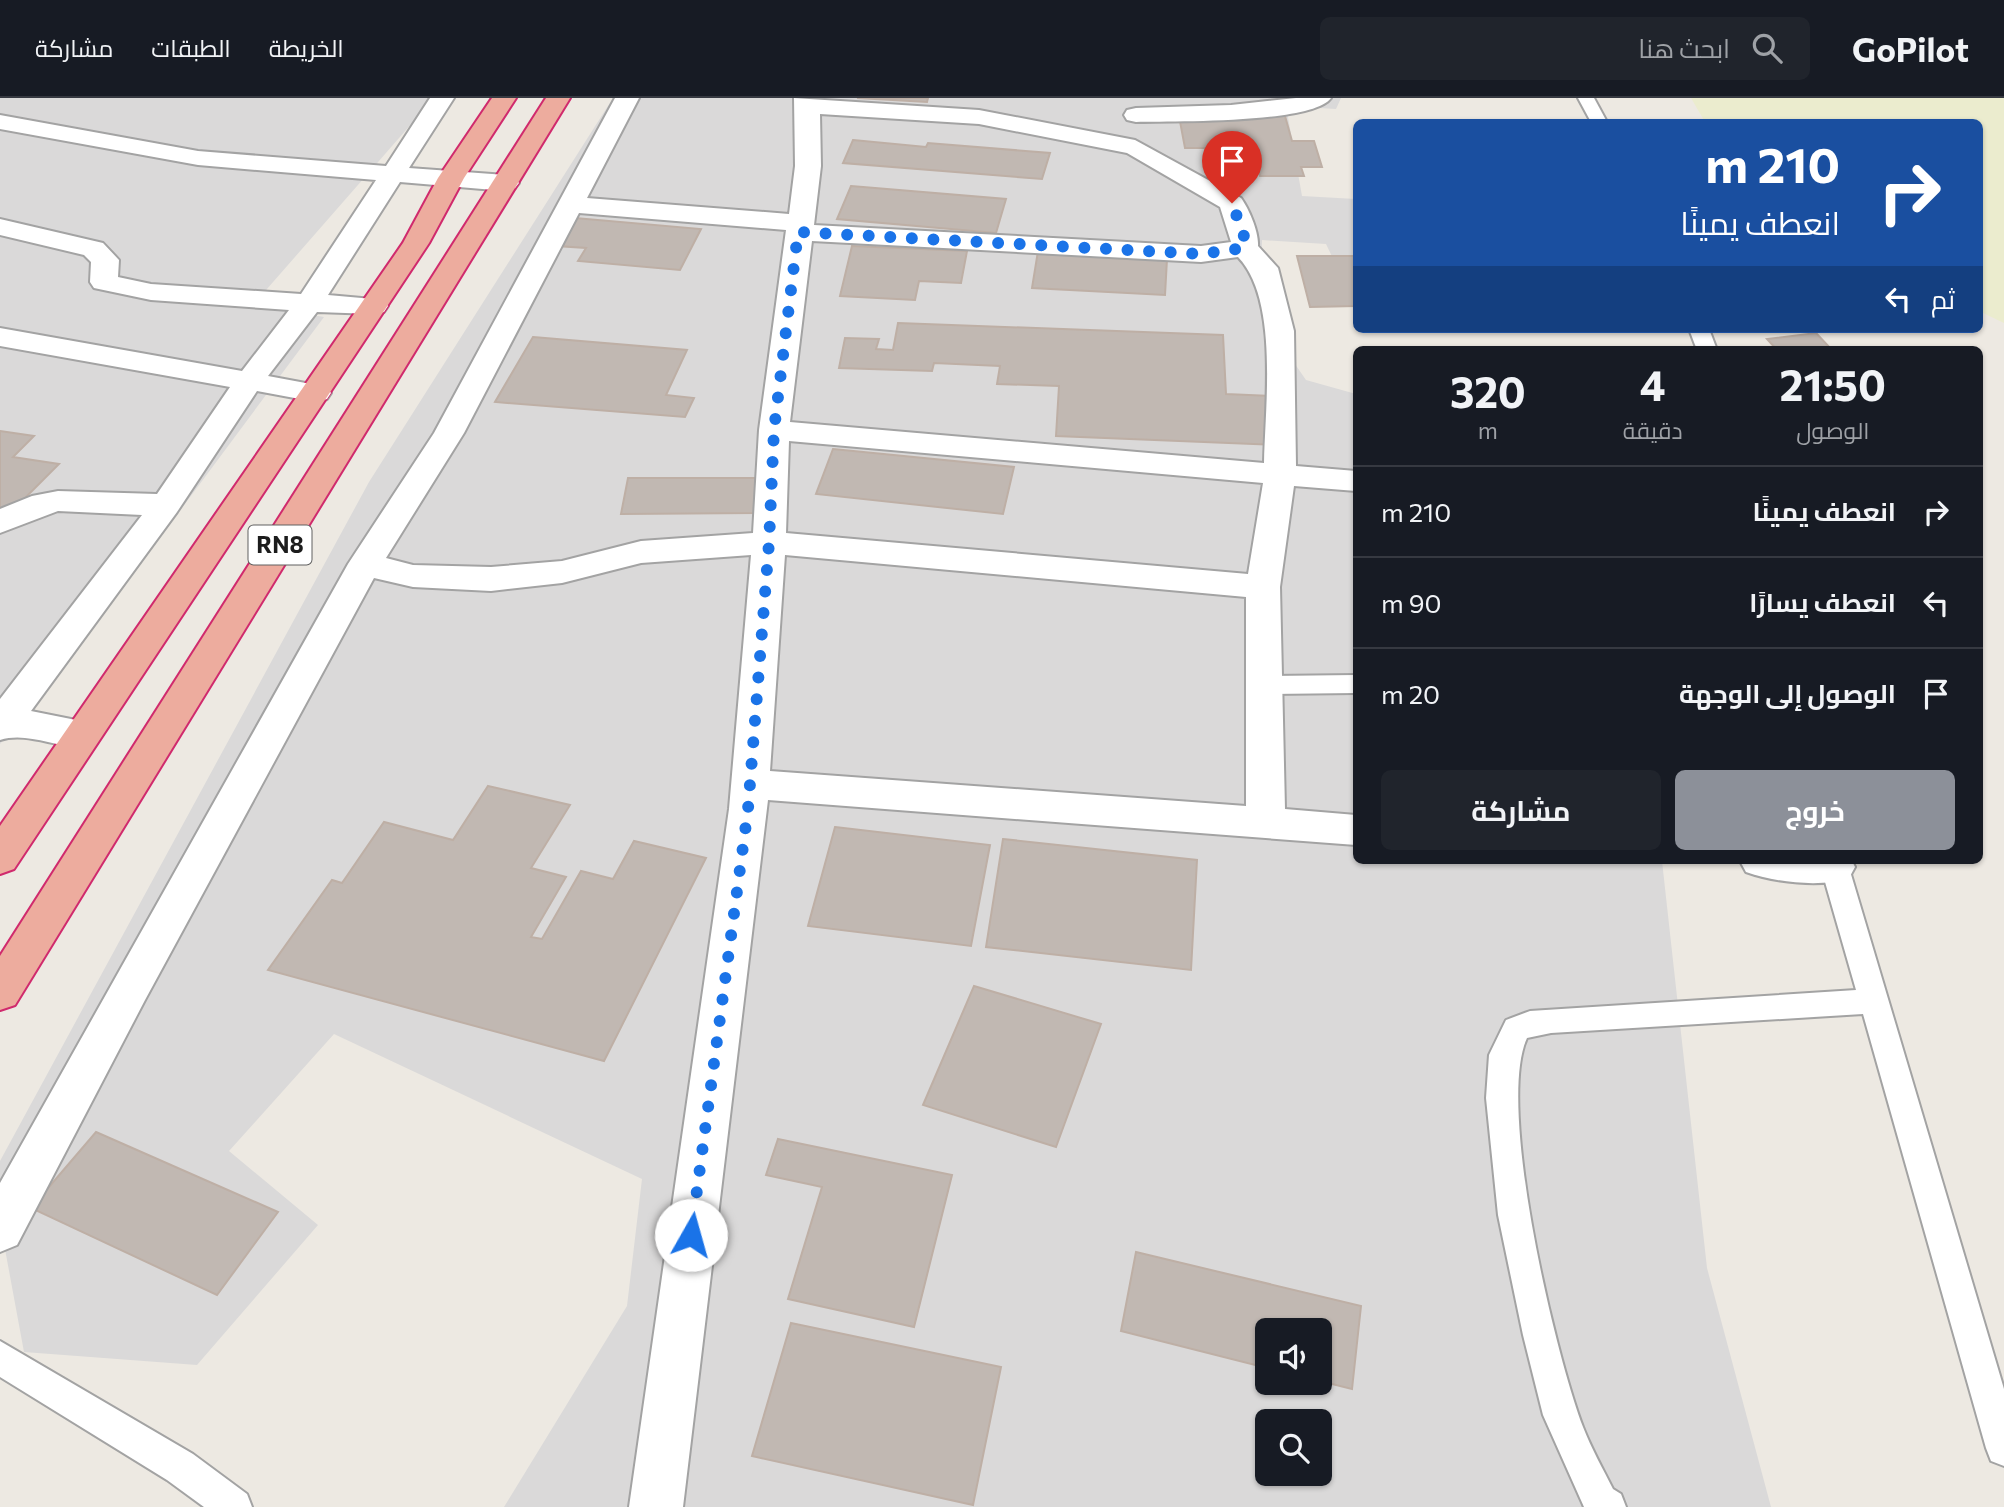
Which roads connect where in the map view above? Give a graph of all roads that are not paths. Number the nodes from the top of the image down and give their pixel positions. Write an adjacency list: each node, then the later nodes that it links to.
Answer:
1 (442, 98): 12 (street)
2 (504, 98): 13 (highway, RN8)
3 (558, 98): 14 (highway, RN8)
4 (627, 98): 15 (street)
5 (1319, 98): 8 (street)
6 (1586, 98): 10 (lane)
7 (808, 102): 11 (street); 17 (street)
8 (1137, 106): 11 (street)
9 (5, 118): 12 (street)
10 (1597, 119)
11 (1135, 147): 18 (street)
12 (393, 173): 13 (street); 19 (street)
13 (451, 178): 14 (street); 20 (highway, RN8)
14 (506, 183): 41 (highway, RN8)
15 (570, 204): 17 (street); 30 (street)
16 (0, 227): 19 (street)
17 (799, 228): 18 (street); 24 (street)
18 (1244, 248): 25 (street)
19 (309, 303): 20 (street); 22 (street)
20 (374, 306): 23 (highway, RN8)
21 (0, 337): 22 (street)
22 (249, 381): 23 (street); 27 (street)
23 (316, 393): 35 (highway, RN8)
24 (774, 430): 25 (street); 29 (street)
25 (1280, 475): 26 (street); 31 (street)
26 (1353, 481)
27 (166, 505): 28 (street); 34 (street)
28 (0, 522)
29 (769, 543): 30 (street); 31 (street); 36 (street)
30 (365, 564): 43 (street)
31 (1263, 587): 33 (street)
32 (1353, 684): 33 (lane)
33 (1262, 685): 37 (street)
34 (1, 722): 35 (street)
35 (83, 734): 39 (highway, RN8)
36 (749, 783): 37 (street); 47 (street)
37 (1266, 823): 38 (street)
38 (1353, 830)
39 (0, 858)
40 (1834, 864): 42 (lane)
41 (0, 992)
42 (1873, 1000): 45 (lane); 48 (lane)
43 (0, 1229)
44 (0, 1358): 46 (lane)
45 (2004, 1448)
46 (234, 1507)
47 (656, 1507)
48 (1608, 1507)

